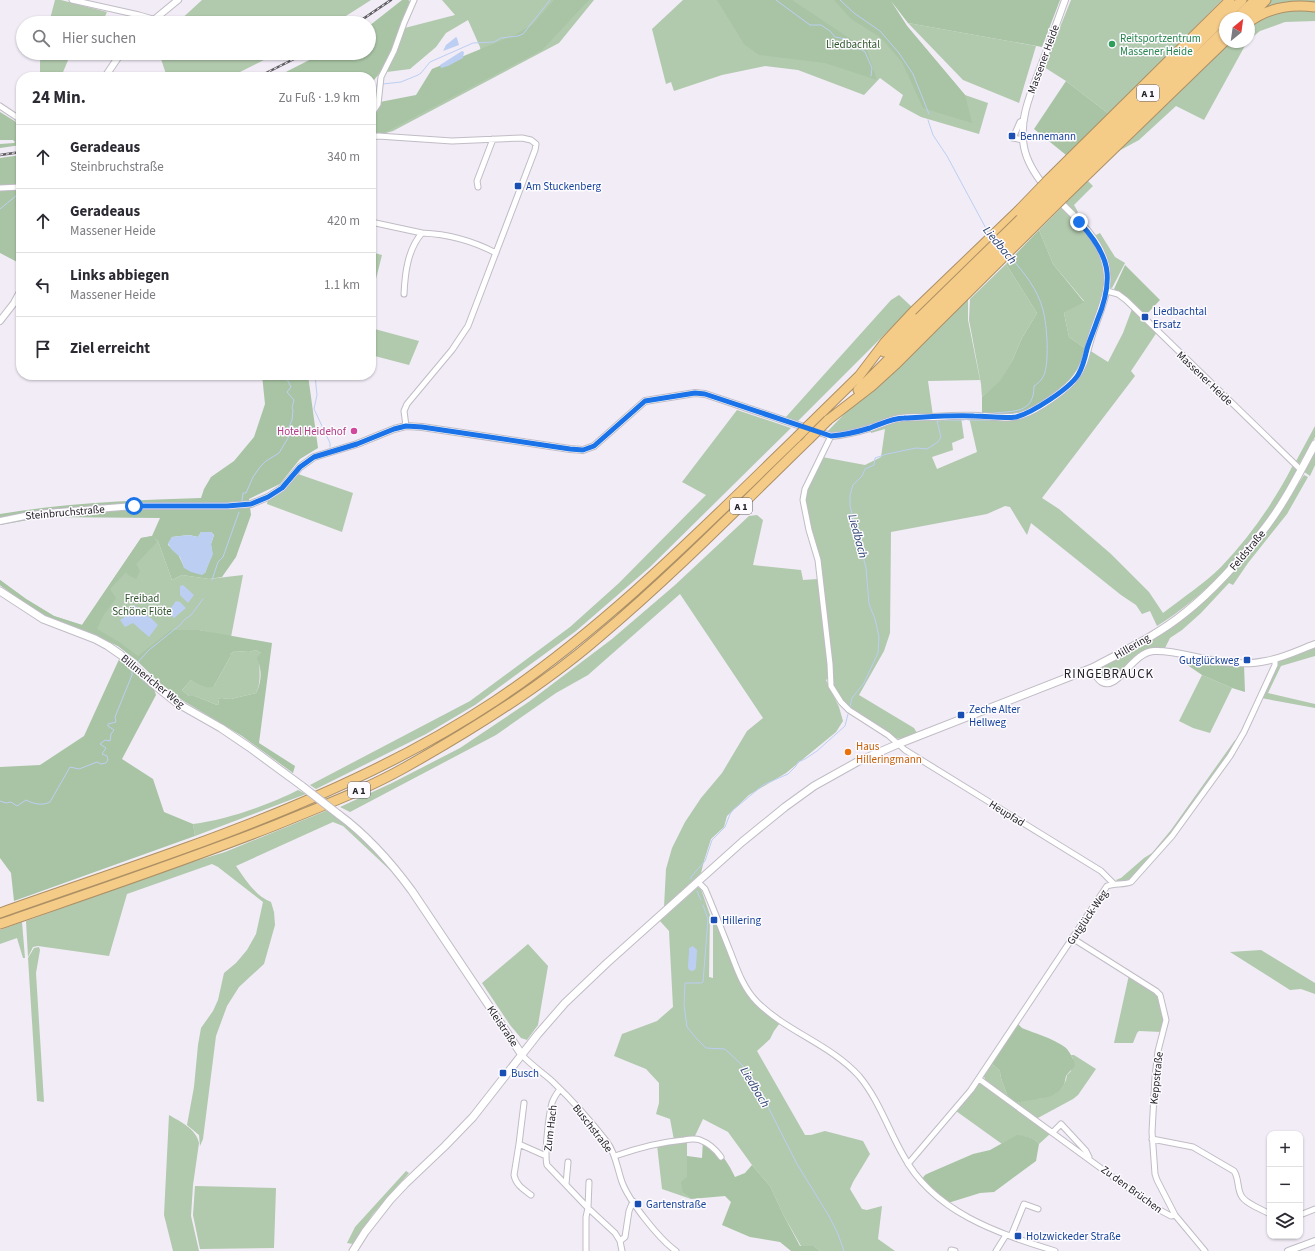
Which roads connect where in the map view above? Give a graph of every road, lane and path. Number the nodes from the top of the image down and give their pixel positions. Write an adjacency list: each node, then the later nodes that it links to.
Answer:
1 (72, 0): 12 (street)
2 (178, 0): 13 (street)
3 (414, 0): 20 (street)
4 (1065, 0): 22 (street, Massener Heide)
5 (1229, 0): 29 (highway)
6 (1242, 0): 29 (highway, A 1)
7 (1255, 0): 10 (highway)
8 (1266, 0): 11 (highway)
9 (1315, 7): 14 (highway)
10 (1243, 12)
11 (1254, 12)
12 (141, 16)
13 (157, 16)
14 (1255, 19)
15 (1219, 36): 29 (highway, A 1)
16 (1219, 46): 29 (highway)
17 (117, 60): 18 (street)
18 (109, 72)
19 (0, 106): 21 (street)
20 (376, 107)
21 (16, 117)
22 (1024, 120): 25 (street, Massener Heide); 25 (street, Massener Heide)
23 (376, 136): 24 (street)
24 (493, 138): 27 (street); 32 (street)
25 (1023, 140): 33 (street, Massener Heide)
26 (16, 187): 28 (street)
27 (478, 187)
28 (0, 188)
29 (1056, 189): 37 (highway, bridge); 37 (highway, bridge)
30 (376, 223): 31 (street)
31 (422, 233): 32 (street); 34 (street)
32 (496, 253): 38 (street)
33 (1107, 291): 39 (street, Massener Heide); 42 (street, Massener Heide)
34 (404, 294)
35 (16, 299): 36 (street)
36 (0, 321)
37 (922, 321): 53 (highway, A 1, bridge); 54 (highway, A 1, bridge)
38 (406, 426): 39 (street, Massener Heide); 41 (street, Massener Heide)
39 (831, 436): 49 (street, Heupfad)
40 (1315, 444): 42 (main road, Feldstraße)
41 (330, 453): 43 (street, Steinbruchstraße)
42 (1301, 470): 45 (main road, Feldstraße)
43 (0, 521)
44 (0, 591): 50 (main road, Billmericher Weg, bridge)
45 (1154, 633): 48 (main road, Hillering)
46 (1315, 644): 47 (street)
47 (1275, 659): 48 (street); 52 (street, Gutglück-Weg)
48 (1092, 668): 49 (main road, Hillering)
49 (898, 744): 51 (main road, Hillering); 52 (street, Heupfad)
50 (338, 814): 56 (main road, Kleistraße)
51 (698, 882): 56 (main road, Hillering); 68 (street)
52 (1114, 884): 55 (street, Gutglück-Weg)
53 (0, 913)
54 (0, 924)
55 (1072, 938): 57 (street, Gutglück-Weg); 61 (street, Keppstraße)
56 (522, 1055): 58 (street, Buschstraße); 82 (main road, Kleistraße)
57 (979, 1079): 60 (street, Zu den Brüchen); 68 (street, Gutglück-Weg)
58 (560, 1090): 63 (street, Zum Hach); 64 (street, Buschstraße)
59 (524, 1103): 62 (street)
60 (1053, 1132): 66 (street, Zu den Brüchen); 66 (street, Zu den Brüchen)
61 (1152, 1139): 76 (street); 78 (street, Keppstraße)
62 (519, 1144): 63 (street); 71 (street)
63 (546, 1156): 70 (street, Zum Hach)
64 (615, 1156): 65 (street); 72 (street, Buschstraße)
65 (721, 1157)
66 (1090, 1158): 78 (street, Zu den Brüchen)
67 (568, 1162): 70 (street)
68 (908, 1164): 79 (street)
69 (589, 1182): 73 (street)
70 (566, 1184): 73 (street, Zum Hach)
71 (531, 1195)
72 (634, 1201): 80 (street); 85 (street, Buschstraße)
73 (588, 1208): 80 (street, Zum Hach); 83 (street)
74 (1038, 1209): 79 (street)
75 (1315, 1209): 77 (street)
76 (1267, 1212)
77 (1303, 1214)
78 (1175, 1216): 88 (street, Keppstraße)
79 (1009, 1236): 86 (street); 87 (street)
80 (620, 1240): 84 (street)
81 (1315, 1241): 89 (street)
82 (353, 1251)
83 (586, 1251)
84 (622, 1251)
85 (676, 1251)
86 (996, 1251)
87 (1055, 1251)
88 (1205, 1251)
89 (1288, 1251)

